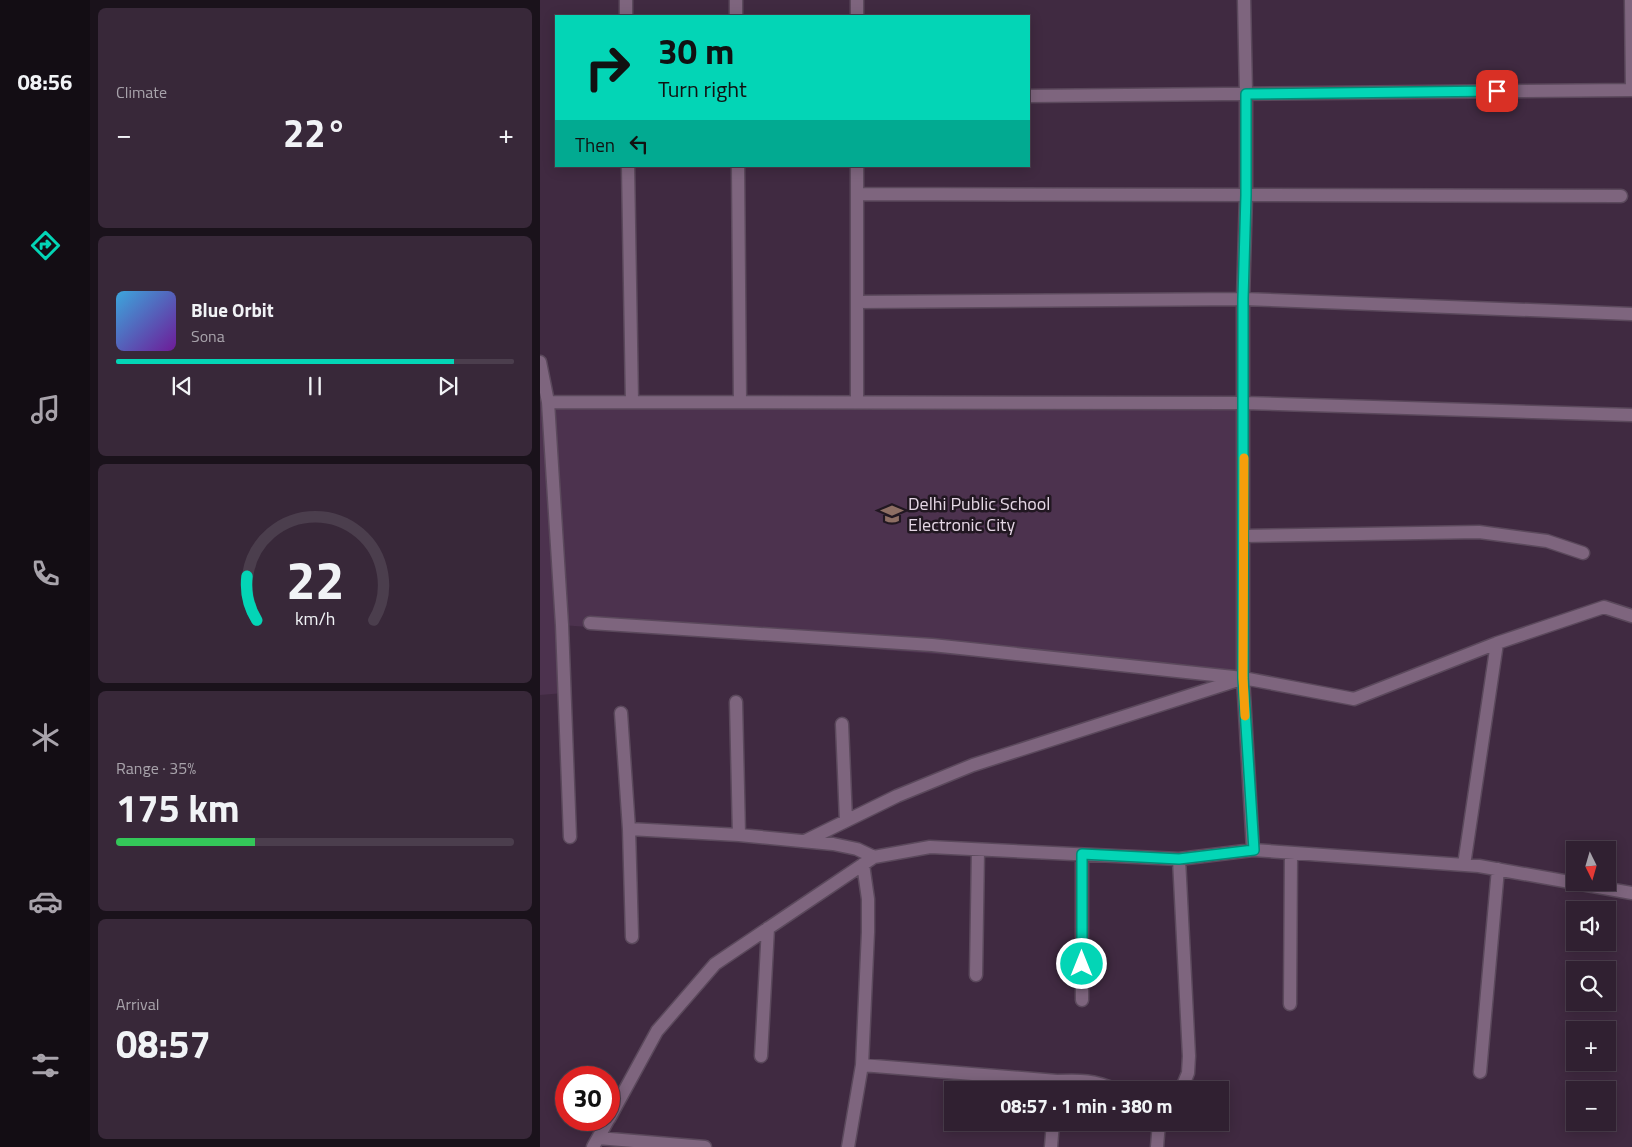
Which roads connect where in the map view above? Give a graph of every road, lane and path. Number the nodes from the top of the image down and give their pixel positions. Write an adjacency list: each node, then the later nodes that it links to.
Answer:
1 (626, 0): 6 (street)
2 (736, 0): 7 (street)
3 (856, 0): 8 (street)
4 (1244, 0): 9 (street)
5 (1631, 0): 9 (street)
6 (626, 15)
7 (736, 15)
8 (856, 15)
9 (1246, 94): 10 (street); 15 (street)
10 (1030, 96)
11 (628, 167): 22 (street)
12 (738, 167): 23 (street)
13 (857, 167): 14 (street)
14 (857, 194): 15 (street); 18 (street)
15 (1246, 195): 16 (street); 17 (street)
16 (1621, 196)
17 (1243, 299): 18 (street); 19 (street); 25 (street)
18 (857, 302): 24 (street)
19 (1632, 314)
20 (540, 362): 21 (street)
21 (548, 402): 22 (street); 39 (street)
22 (632, 402): 23 (street)
23 (740, 402): 24 (street)
24 (857, 402): 25 (street)
25 (1244, 404): 26 (street); 27 (street)
26 (1632, 415)
27 (1244, 536): 28 (street); 32 (street)
28 (1583, 553)
29 (1632, 616): 31 (street)
30 (590, 623): 32 (street)
31 (1496, 643): 32 (street); 47 (street)
32 (1243, 678): 36 (street); 42 (street)
33 (736, 702): 38 (street)
34 (621, 713): 37 (street)
35 (842, 724): 36 (street)
36 (846, 821): 40 (street)
37 (630, 829): 38 (street); 51 (street)
38 (739, 836): 40 (street)
39 (570, 837)
40 (805, 841): 46 (street)
41 (978, 850): 44 (street); 46 (street); 52 (street)
42 (1254, 850): 43 (street); 45 (street)
43 (1290, 853): 47 (street); 54 (street)
44 (1082, 854): 45 (street); 53 (street)
45 (1179, 859): 59 (street)
46 (869, 860): 50 (street); 56 (street)
47 (1464, 865): 48 (street)
48 (1498, 869): 49 (street); 57 (street)
49 (1632, 893)
50 (768, 928): 55 (street); 60 (street)
51 (632, 937)
52 (976, 975)
53 (1082, 1000)
54 (1290, 1004)
55 (761, 1056)
56 (862, 1065): 58 (street); 66 (street)
57 (1480, 1072)
58 (1018, 1081)
59 (1185, 1081)
60 (620, 1097)
61 (602, 1131): 64 (street)
62 (1052, 1131): 67 (street)
63 (1158, 1131): 68 (street)
64 (595, 1143): 65 (street)
65 (706, 1147)
66 (848, 1147)
67 (1051, 1147)
68 (1157, 1147)

